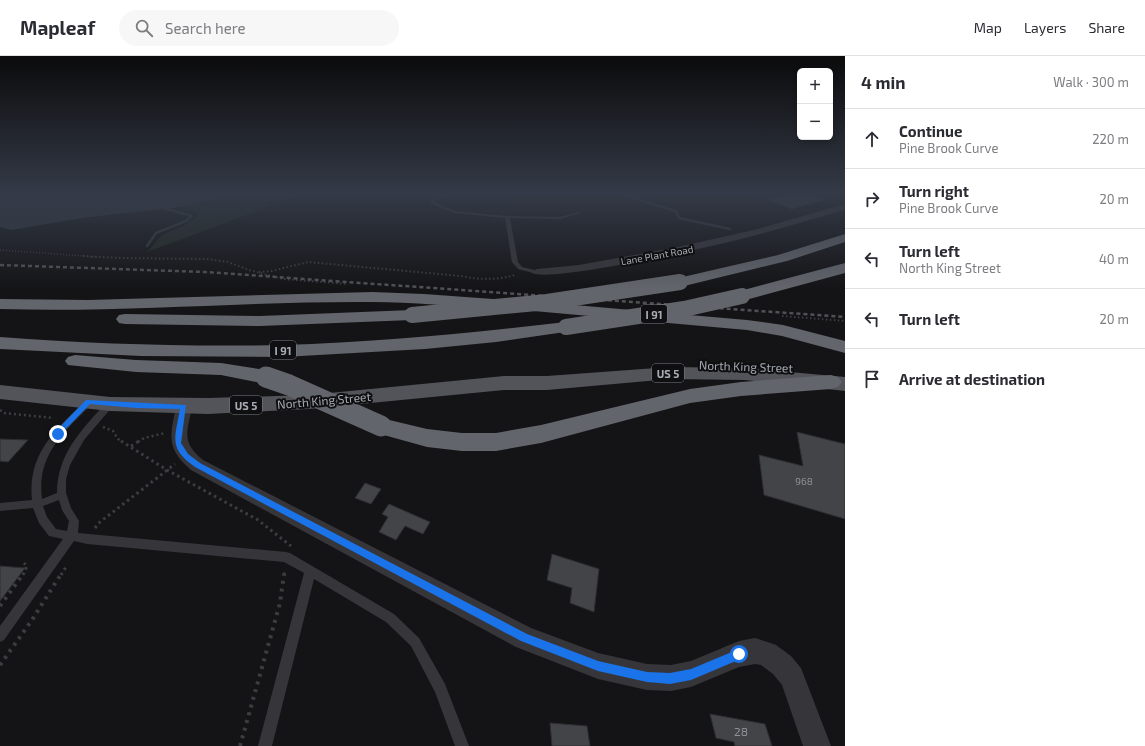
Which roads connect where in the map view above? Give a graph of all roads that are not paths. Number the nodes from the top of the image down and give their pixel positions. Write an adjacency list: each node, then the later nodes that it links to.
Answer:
1 (508, 225): 5 (lane)
2 (783, 225): 5 (street, Lane Plant Road)
3 (845, 238): 7 (highway, I 91, bridge)
4 (845, 268): 8 (highway, I 91, bridge)
5 (537, 272)
6 (0, 304): 9 (highway)
7 (0, 311)
8 (0, 343)
9 (845, 347)
10 (0, 352): 11 (highway, bridge)
11 (840, 380): 14 (main road, North King Street / US 5)
12 (0, 392): 13 (main road, North King Street / US 5)
13 (99, 403): 14 (main road, North King Street / US 5); 15 (lane); 16 (lane)
14 (184, 407): 23 (street)
15 (62, 495): 16 (lane); 18 (lane)
16 (38, 504): 17 (lane); 18 (lane)
17 (0, 507)
18 (72, 536): 19 (lane); 20 (lane)
19 (310, 571): 21 (lane); 22 (lane)
20 (0, 636)
21 (265, 746)
22 (462, 746)
23 (817, 746)

